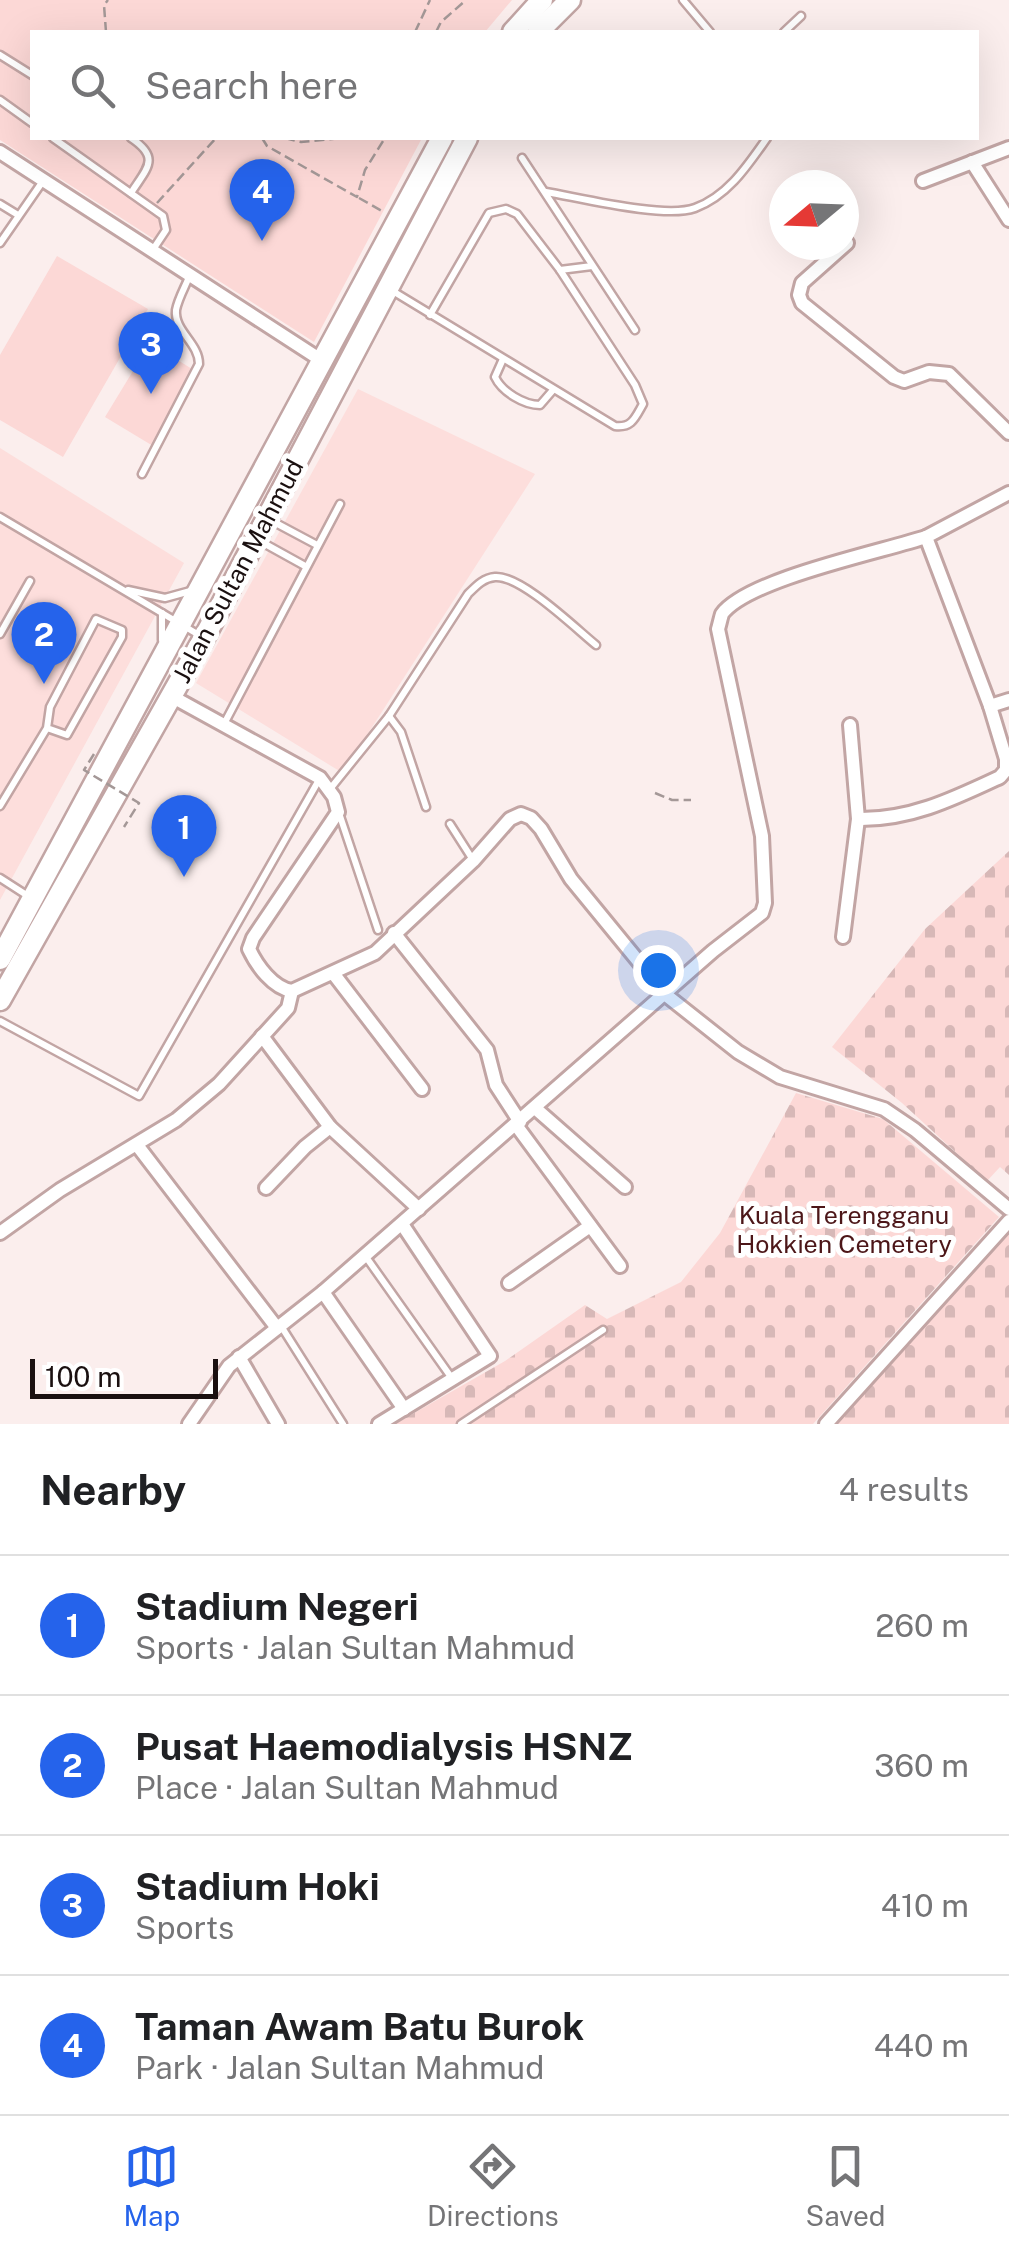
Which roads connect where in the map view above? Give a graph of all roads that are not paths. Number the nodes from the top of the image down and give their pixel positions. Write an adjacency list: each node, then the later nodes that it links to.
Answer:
1 (542, 0): 5 (main road)
2 (570, 0): 6 (main road)
3 (683, 0): 7 (lane)
4 (801, 16): 8 (lane)
5 (515, 30)
6 (540, 30)
7 (708, 30)
8 (786, 30)
9 (0, 54): 10 (lane)
10 (30, 75)
11 (0, 100): 12 (lane)
12 (30, 122)
13 (55, 140): 25 (lane)
14 (133, 140): 25 (lane)
15 (441, 140): 39 (main road, Jalan Sultan Mahmud)
16 (466, 140): 35 (main road, Jalan Sultan Mahmud)
17 (765, 140): 24 (lane)
18 (1009, 148): 21 (street)
19 (0, 152): 22 (street)
20 (522, 158): 24 (lane)
21 (972, 162): 23 (street); 28 (street)
22 (43, 181): 27 (lane); 30 (street)
23 (923, 181)
24 (546, 192): 32 (lane)
25 (131, 193): 30 (lane)
26 (0, 204): 27 (lane)
27 (18, 215): 29 (lane)
28 (1009, 220)
29 (0, 243)
30 (152, 252): 34 (street)
31 (829, 260): 41 (street)
32 (592, 266): 33 (lane); 37 (lane)
33 (560, 270): 36 (lane); 40 (lane)
34 (189, 276): 39 (street); 42 (lane)
35 (387, 287): 36 (lane); 46 (main road, Jalan Sultan Mahmud)
36 (430, 315): 38 (lane)
37 (635, 330)
38 (503, 360): 40 (lane); 40 (lane)
39 (324, 362): 52 (main road, Jalan Sultan Mahmud)
40 (554, 390)
41 (1009, 433)
42 (142, 474)
43 (1009, 494): 47 (street)
44 (340, 504): 49 (lane)
45 (0, 517): 53 (lane)
46 (266, 518): 48 (main road, Jalan Sultan Mahmud); 49 (lane)
47 (926, 537): 62 (street); 82 (street)
48 (256, 539): 50 (lane); 57 (main road, Jalan Sultan Mahmud)
49 (317, 545): 50 (lane)
50 (306, 566): 64 (lane)
51 (30, 581): 56 (lane)
52 (202, 587): 53 (lane); 55 (main road, Jalan Sultan Mahmud)
53 (122, 589): 54 (lane)
54 (162, 613): 55 (lane); 59 (lane)
55 (182, 625): 57 (lane); 59 (main road, Jalan Sultan Mahmud)
56 (0, 634)
57 (204, 638): 60 (main road, Jalan Sultan Mahmud)
58 (596, 645): 63 (lane)
59 (152, 680): 75 (main road, Jalan Sultan Mahmud)
60 (171, 696): 64 (street); 83 (main road, Jalan Sultan Mahmud)
61 (1009, 700): 62 (street)
62 (990, 706): 71 (street)
63 (389, 716): 67 (lane); 69 (lane)
64 (223, 725): 67 (street)
65 (850, 725): 71 (street)
66 (47, 728): 66 (lane); 68 (lane)
67 (325, 784): 70 (street); 84 (lane)
68 (0, 806)
69 (426, 807)
70 (338, 812): 76 (lane); 81 (street)
71 (858, 819): 78 (street)
72 (450, 824): 73 (lane)
73 (473, 861): 77 (street); 82 (street)
74 (0, 878): 75 (lane)
75 (32, 899): 79 (main road, Jalan Sultan Mahmud)
76 (378, 930)
77 (394, 933): 80 (street); 88 (street)
78 (843, 938)
79 (0, 958)
80 (333, 972): 81 (street); 86 (street)
81 (292, 991): 85 (street)
82 (666, 995): 87 (street); 94 (street)
83 (0, 1000)
84 (0, 1021)
85 (262, 1036): 89 (street); 90 (street)
86 (422, 1089)
87 (535, 1108): 88 (street); 91 (street)
88 (518, 1123): 93 (street); 97 (street)
89 (330, 1127): 92 (street); 93 (street)
90 (137, 1145): 98 (street); 103 (street)
91 (625, 1187)
92 (266, 1188)
93 (419, 1208): 96 (street)
94 (1009, 1209)
95 (1009, 1221): 113 (street)
96 (402, 1224): 99 (street); 106 (street)
97 (590, 1226): 100 (street); 101 (street)
98 (0, 1232)
99 (365, 1256): 102 (street); 106 (lane)
100 (620, 1266)
101 (509, 1283)
102 (322, 1292): 103 (street); 107 (street)
103 (278, 1327): 105 (street); 110 (lane)
104 (602, 1330): 112 (lane)
105 (239, 1358): 108 (street); 109 (street)
106 (453, 1380): 107 (street)
107 (404, 1409): 111 (street)
108 (189, 1424)
109 (278, 1424)
110 (343, 1424)
111 (379, 1424)
112 (461, 1424)
113 (826, 1424)

